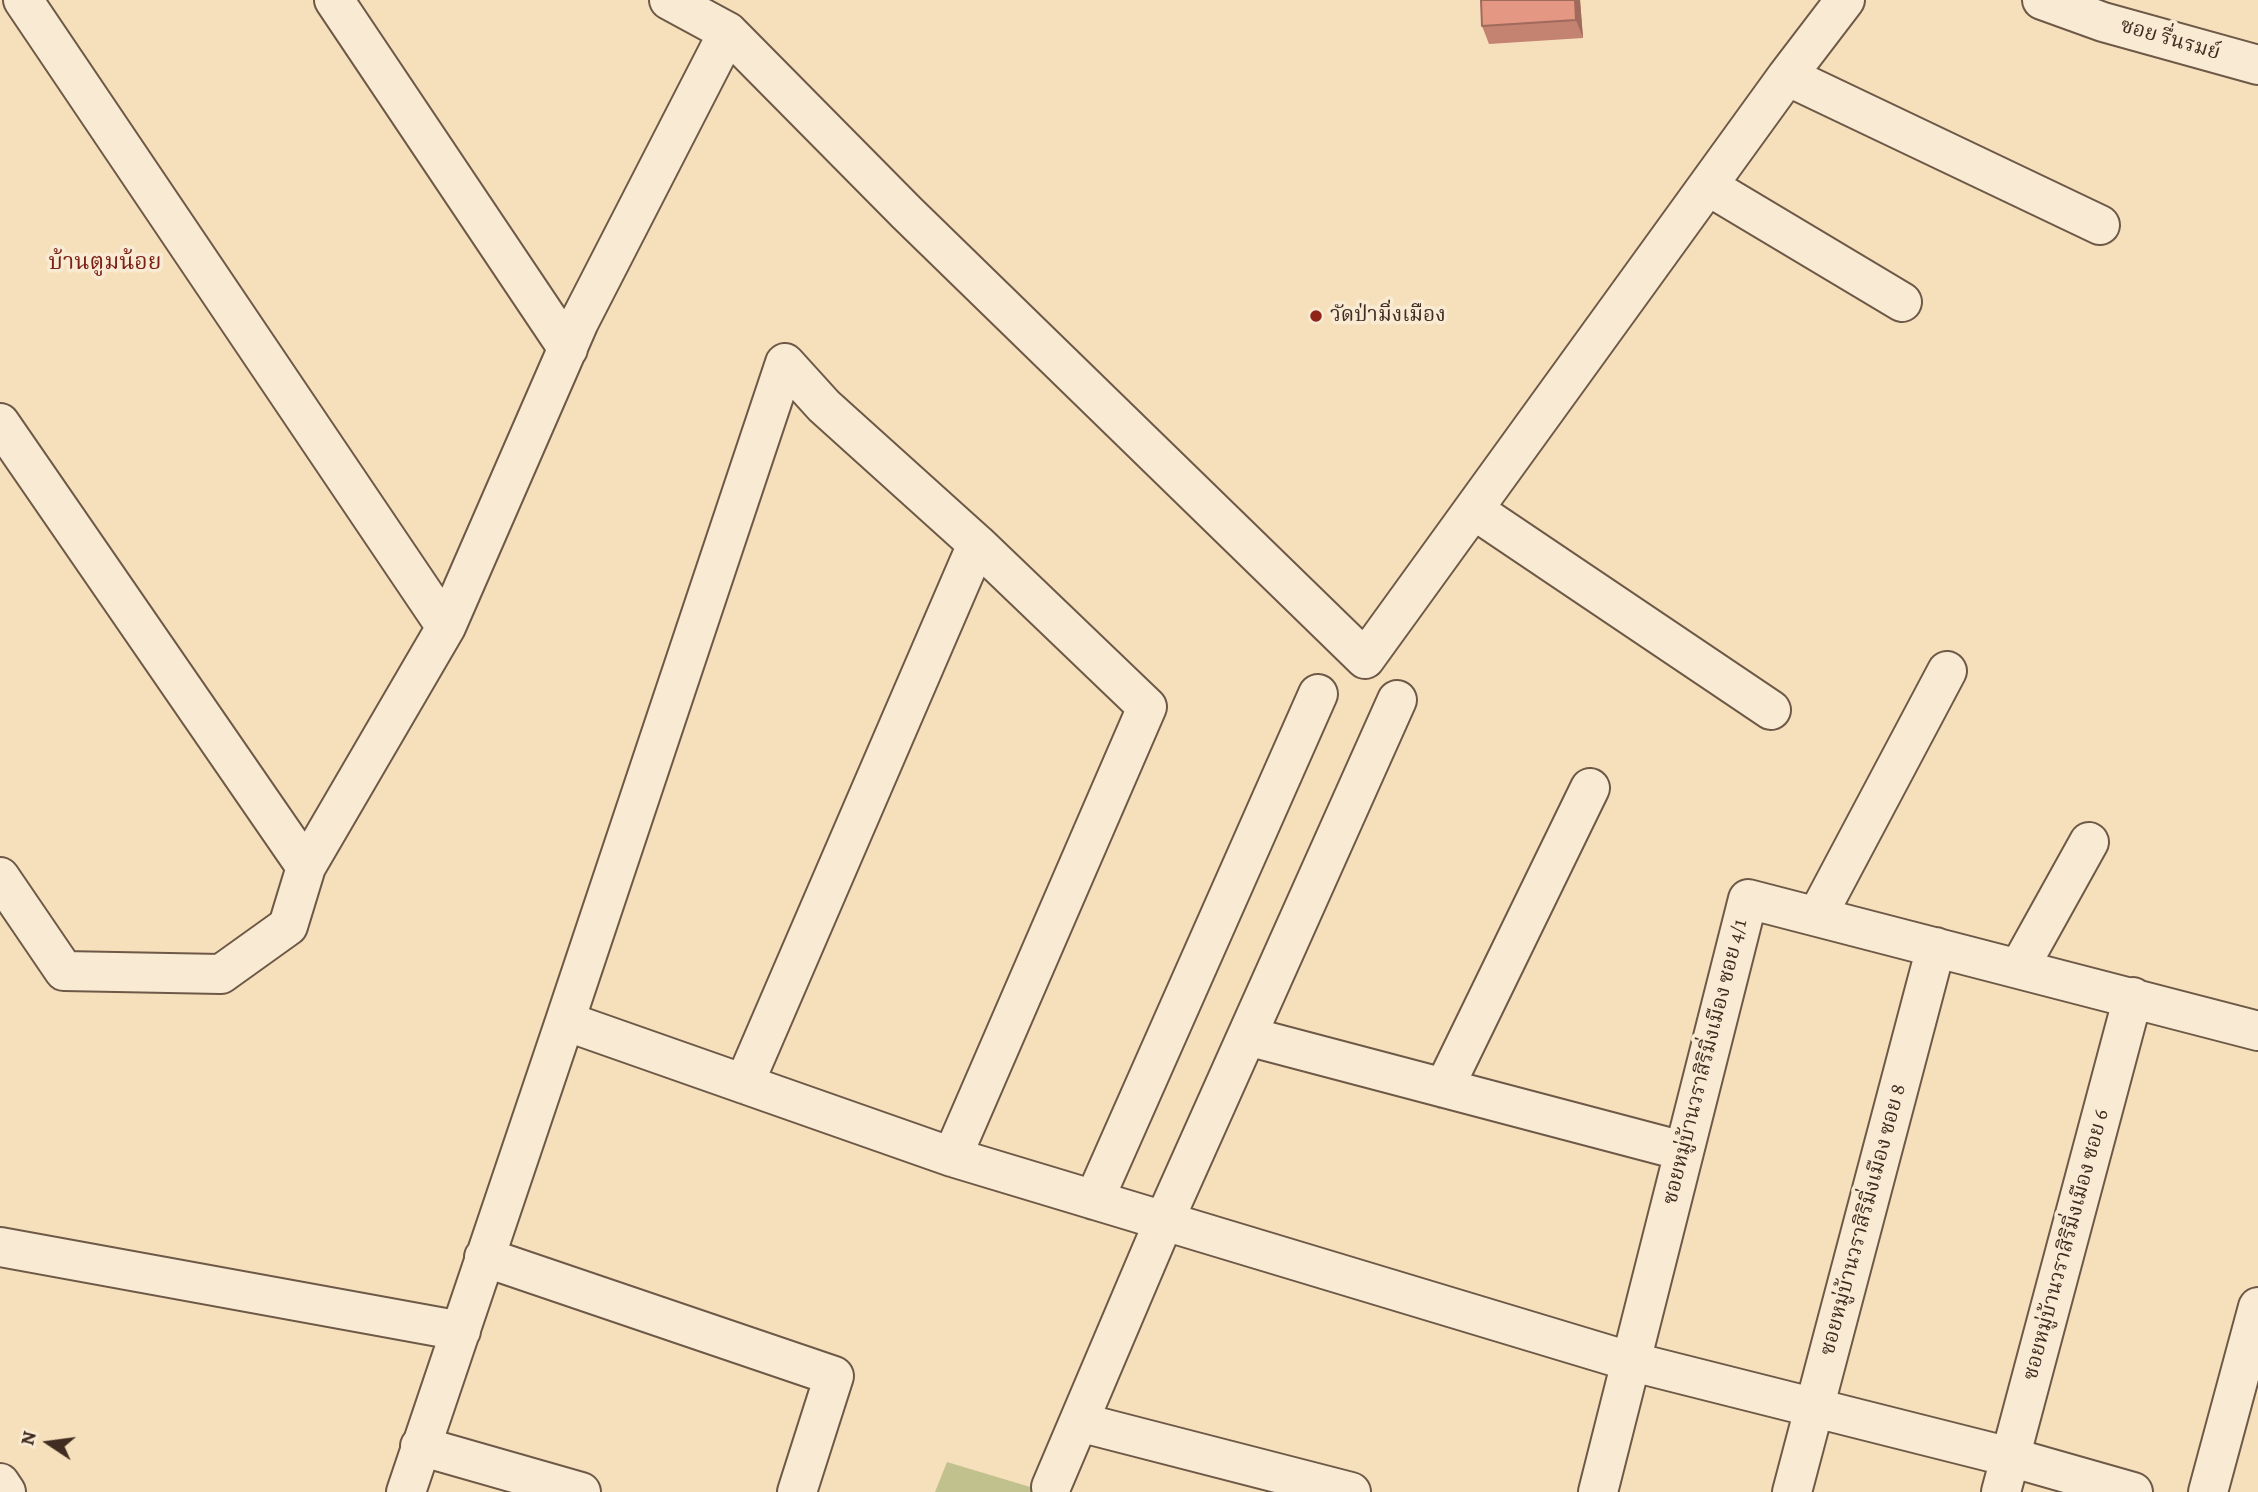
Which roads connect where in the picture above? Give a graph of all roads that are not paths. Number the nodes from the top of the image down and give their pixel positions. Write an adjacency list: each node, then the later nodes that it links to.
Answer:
1 (23, 0): 16 (street)
2 (334, 0): 12 (street)
3 (669, 0): 6 (street)
4 (1845, 0): 8 (street)
5 (2042, 0): 7 (street, ซอย รื่นรมย์)
6 (728, 32): 12 (street); 14 (street)
7 (2258, 65)
8 (1787, 76): 9 (street); 10 (street)
9 (1708, 186): 11 (street); 14 (street)
10 (2100, 225)
11 (1902, 302)
12 (568, 349): 16 (street)
13 (0, 423): 23 (street)
14 (1474, 510): 20 (street)
15 (976, 544): 29 (street); 32 (street); 35 (street)
16 (446, 627): 23 (street)
17 (1947, 671): 25 (street)
18 (1318, 694): 36 (street)
19 (1397, 700): 31 (street)
20 (1771, 710)
21 (1590, 788): 33 (street)
22 (2089, 842): 27 (street)
23 (306, 867): 24 (street)
24 (0, 877)
25 (1816, 916): 26 (street, ซอยหมู่บ้านวราสิริมิ่งเมือง ซอย 4/1); 34 (street, ซอยหมู่บ้านวราสิริมิ่งเมือง ซอย 4/1)
26 (1936, 947): 27 (street, ซอยหมู่บ้านวราสิริมิ่งเมือง ซอย 4/1); 43 (street, ซอยหมู่บ้านวราสิริมิ่งเมือง ซอย 8)
27 (2019, 968): 28 (street, ซอยหมู่บ้านวราสิริมิ่งเมือง ซอย 4/1)
28 (2133, 997): 30 (street, ซอยหมู่บ้านวราสิริมิ่งเมือง ซอย 4/1); 46 (street, ซอยหมู่บ้านวราสิริมิ่งเมือง ซอย 6)
29 (565, 1021): 32 (street); 39 (street)
30 (2258, 1031)
31 (1247, 1036): 33 (street); 37 (street)
32 (744, 1084): 35 (street)
33 (1444, 1088): 34 (street)
34 (1683, 1152): 42 (street, ซอยหมู่บ้านวราสิริมิ่งเมือง ซอย 4/1)
35 (953, 1157): 36 (street)
36 (1094, 1200): 37 (street)
37 (1164, 1220): 42 (street); 44 (street)
38 (0, 1247): 41 (street)
39 (484, 1257): 41 (street); 53 (street)
40 (2258, 1307): 58 (street)
41 (461, 1331): 45 (street)
42 (1629, 1361): 43 (street); 55 (street, ซอยหมู่บ้านวราสิริมิ่งเมือง ซอย 4/1)
43 (1815, 1408): 46 (street); 56 (street, ซอยหมู่บ้านวราสิริมิ่งเมือง ซอย 8)
44 (1079, 1422): 47 (street); 49 (street)
45 (420, 1446): 51 (street); 52 (street)
46 (2006, 1475): 57 (street)
47 (1272, 1482): 54 (street)
48 (0, 1483): 50 (street)
49 (1051, 1488)
50 (6, 1492)
51 (406, 1492)
52 (581, 1492)
53 (797, 1492)
54 (1351, 1492)
55 (1598, 1492)
56 (1792, 1492)
57 (2133, 1492)
58 (2208, 1492)

